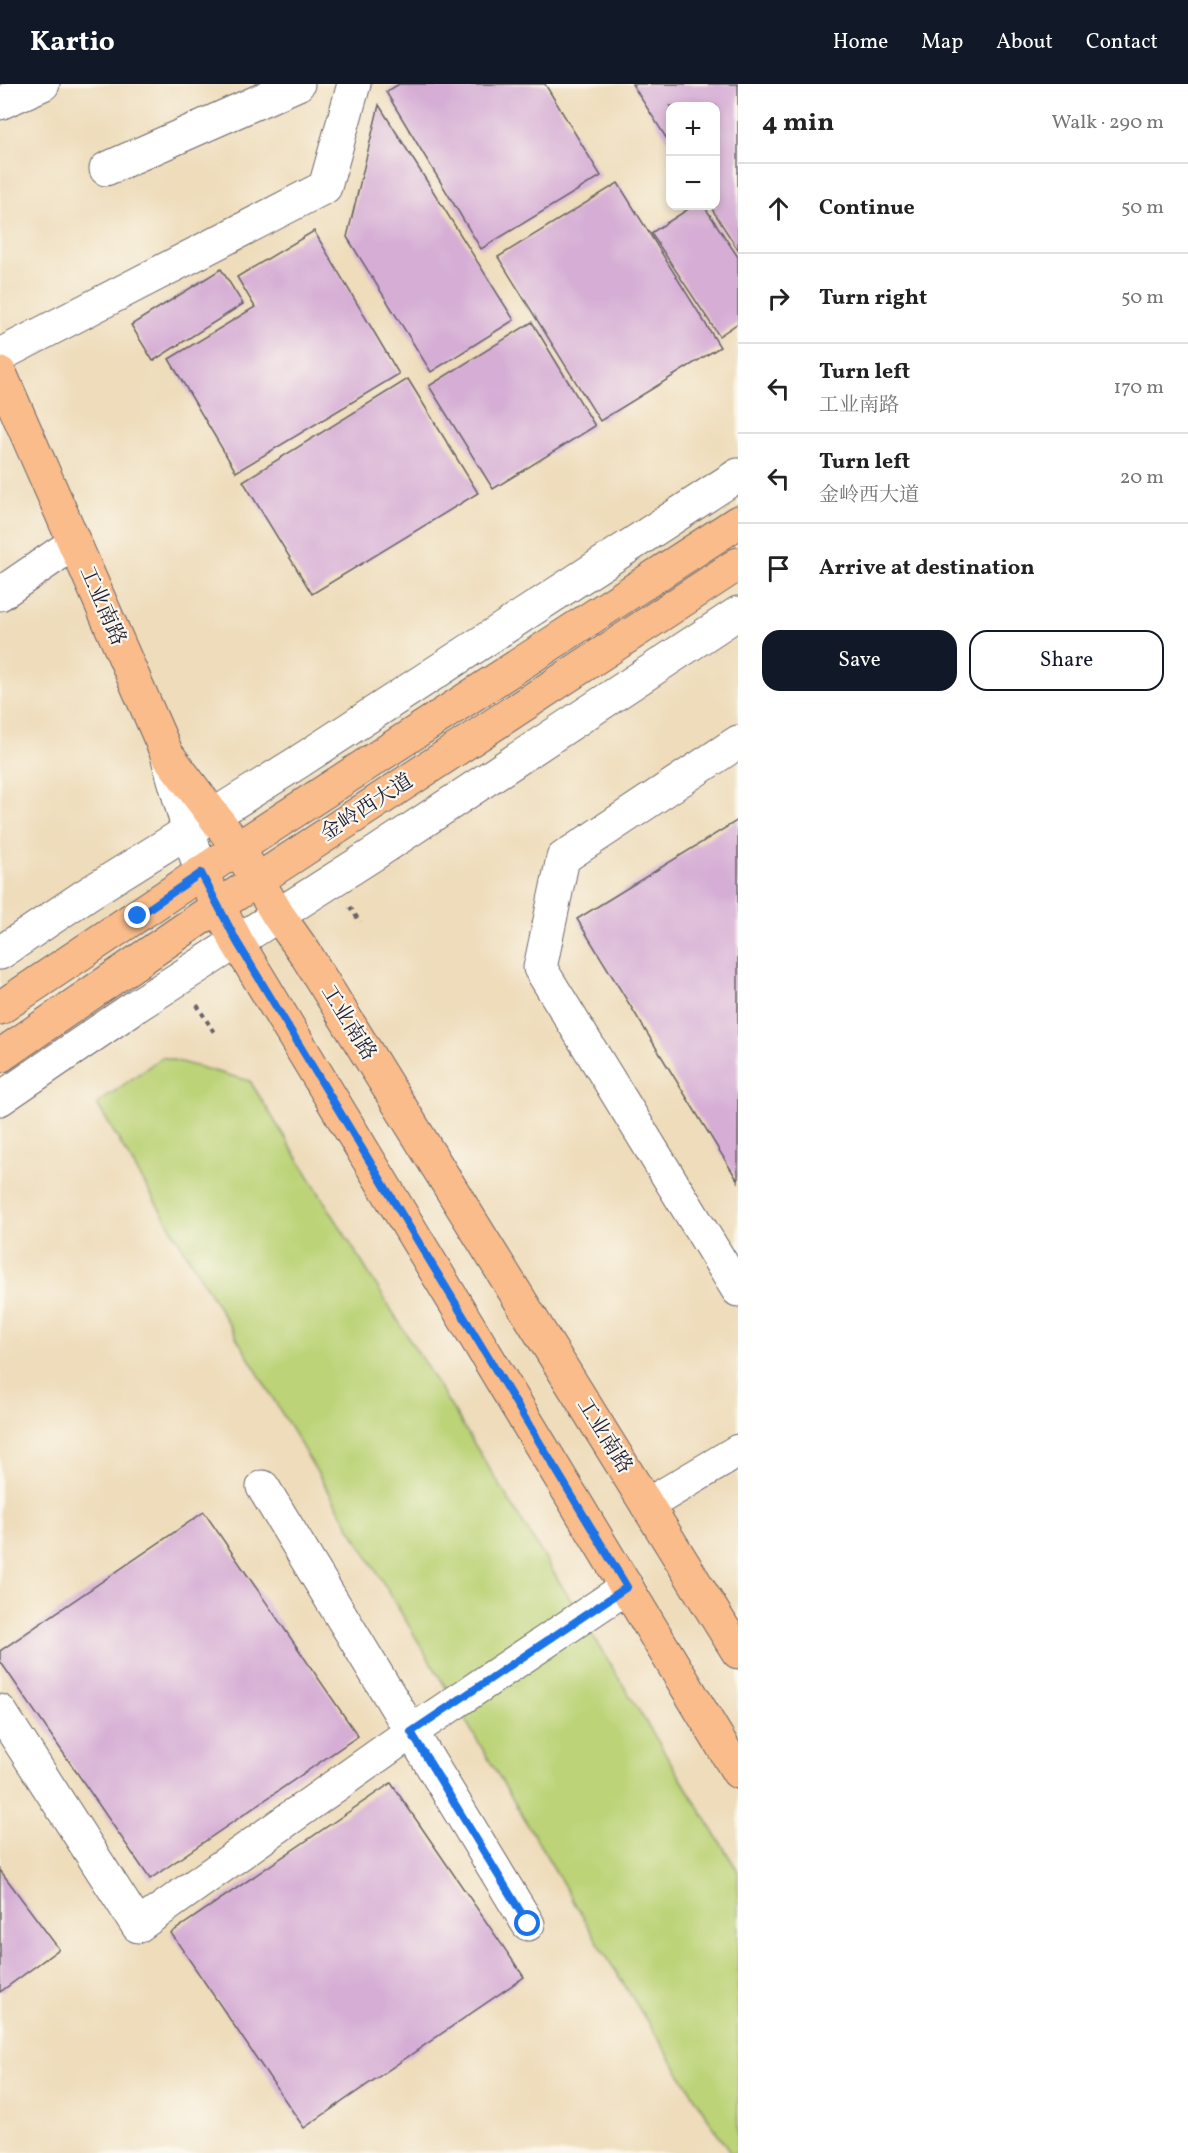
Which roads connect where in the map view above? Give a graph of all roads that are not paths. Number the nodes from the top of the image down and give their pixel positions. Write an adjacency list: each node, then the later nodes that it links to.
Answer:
1 (43, 84): 4 (street)
2 (298, 84): 5 (street)
3 (354, 84): 6 (street)
4 (0, 103)
5 (106, 169)
6 (0, 356)
7 (0, 373): 10 (main road, 工业南路)
8 (738, 475): 15 (street)
9 (738, 522): 16 (main road, 金岭西大道)
10 (74, 543): 12 (street); 15 (main road, 工业南路)
11 (738, 564): 18 (main road, 金岭西大道)
12 (0, 594)
13 (738, 613): 20 (street)
14 (738, 742): 26 (street)
15 (201, 823): 16 (main road, 工业南路); 17 (street); 22 (street)
16 (238, 848): 17 (main road, 金岭西大道); 18 (main road, 工业南路)
17 (201, 873): 19 (main road); 23 (main road, 金岭西大道)
18 (256, 881): 19 (main road, 金岭西大道); 20 (main road, 工业南路)
19 (218, 906): 21 (main road); 24 (main road, 金岭西大道)
20 (278, 915): 21 (street); 29 (main road, 工业南路)
21 (237, 942): 25 (street); 30 (main road)
22 (0, 953)
23 (0, 1008)
24 (0, 1056)
25 (0, 1099)
26 (738, 1290)
27 (738, 1451): 29 (street)
28 (263, 1487): 33 (street)
29 (647, 1505): 31 (main road, 工业南路)
30 (627, 1587): 33 (street); 34 (main road)
31 (738, 1652)
32 (0, 1711): 33 (street)
33 (411, 1732): 35 (street)
34 (738, 1772)
35 (528, 1924)

